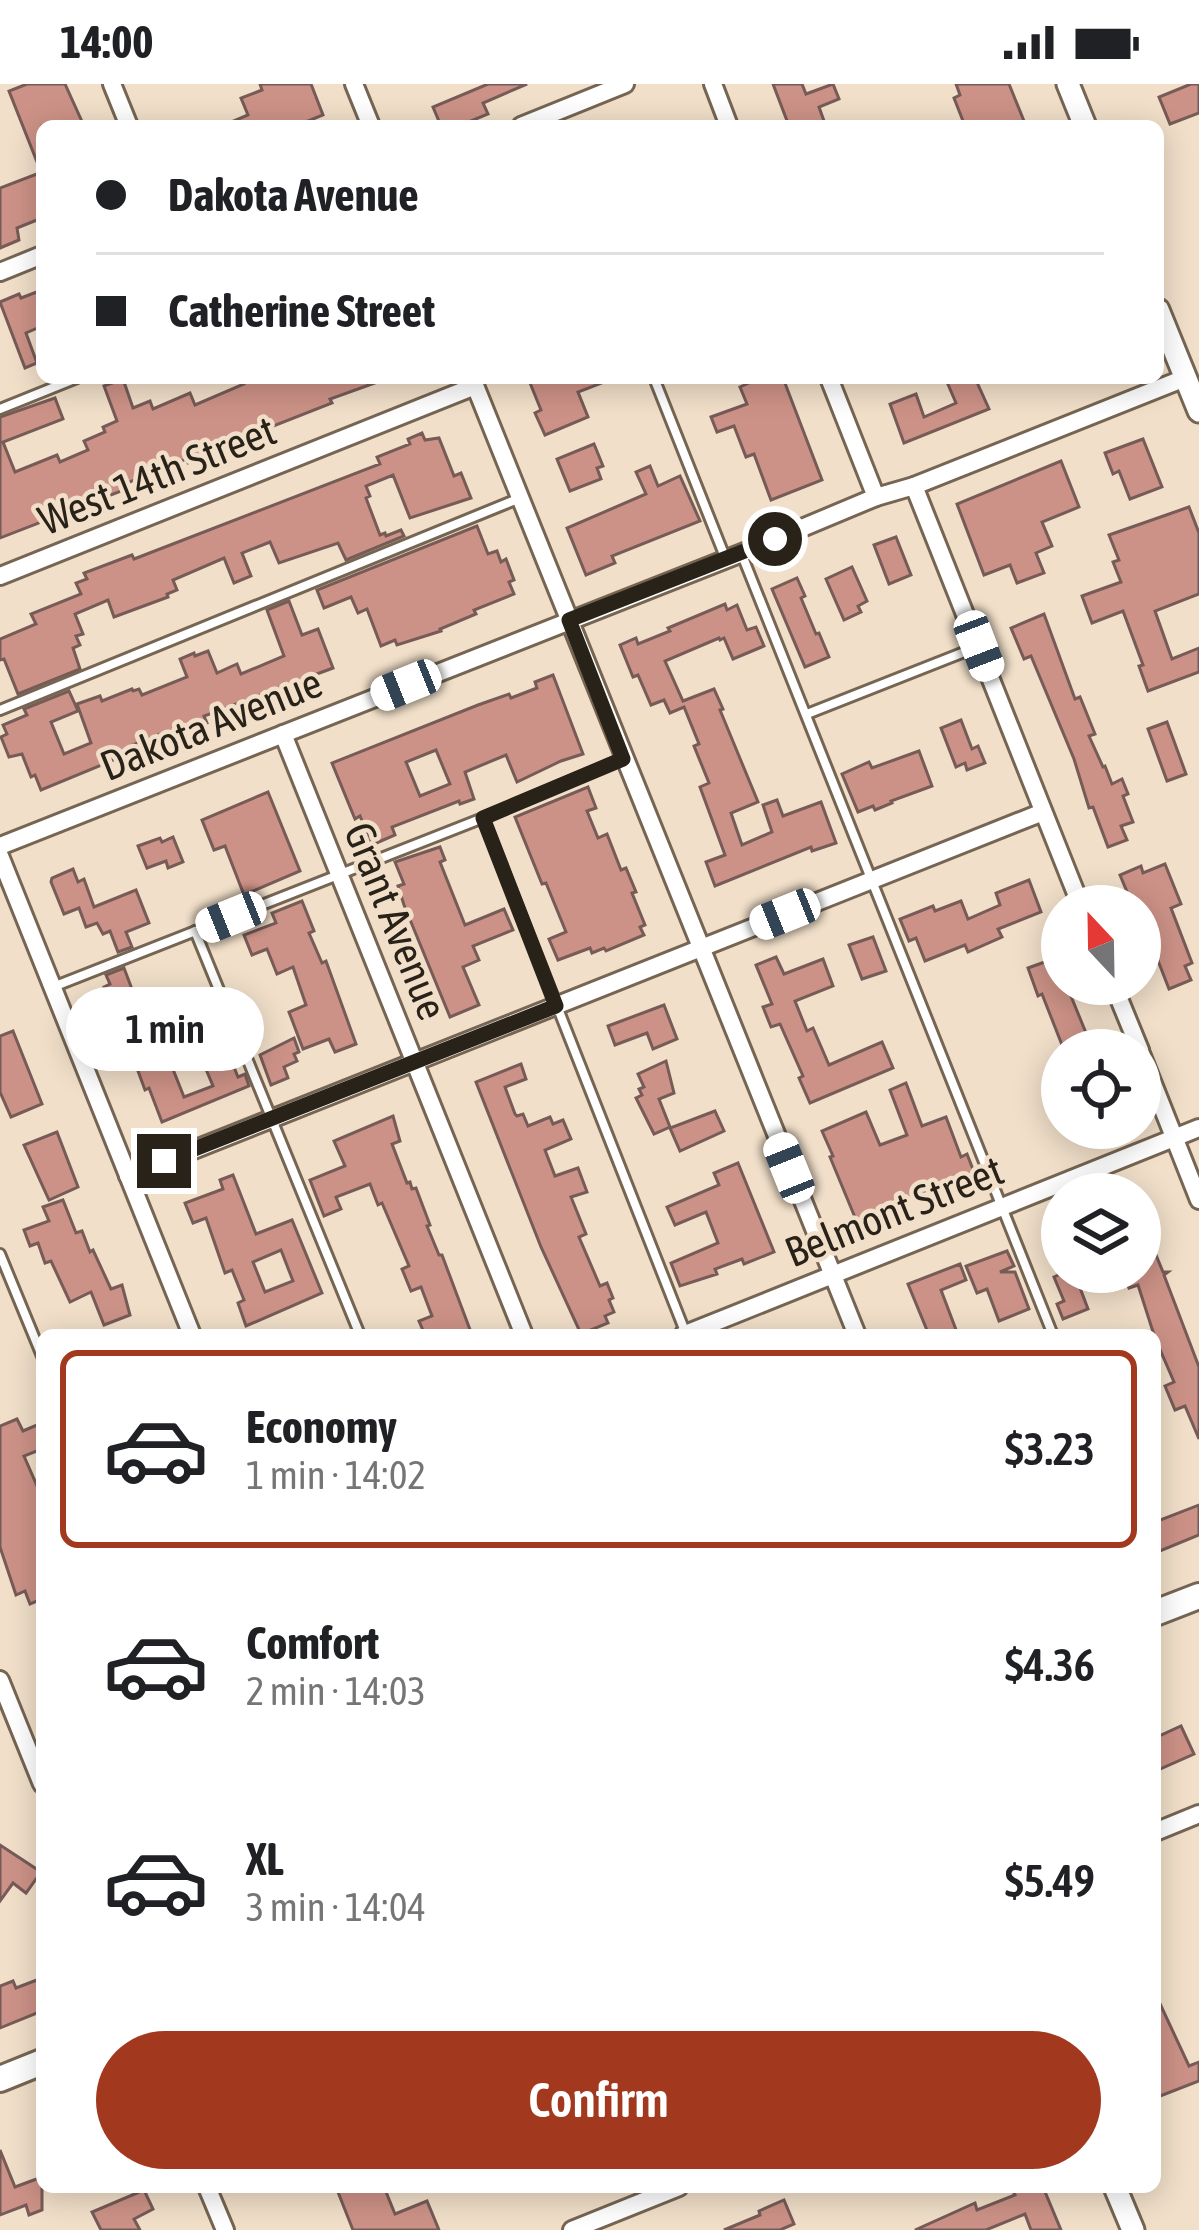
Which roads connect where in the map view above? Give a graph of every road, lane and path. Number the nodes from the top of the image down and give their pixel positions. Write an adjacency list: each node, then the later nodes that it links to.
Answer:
1 (112, 84): 6 (street)
2 (355, 84): 7 (street)
3 (626, 84): 8 (street)
4 (713, 84): 9 (street)
5 (1068, 84): 10 (street)
6 (127, 120)
7 (366, 120)
8 (551, 120)
9 (727, 120)
10 (1083, 120)
11 (36, 257): 12 (street)
12 (0, 272)
13 (1164, 321): 14 (street)
14 (1192, 375): 21 (street); 22 (street, Dakota Avenue)
15 (63, 384): 20 (lane)
16 (468, 384): 26 (street, West 14th Street)
17 (474, 384): 24 (street)
18 (657, 384): 25 (lane)
19 (831, 384): 23 (street)
20 (0, 410)
21 (1199, 411)
22 (914, 486): 23 (street, Dakota Avenue); 28 (street)
23 (876, 497): 25 (street, Dakota Avenue)
24 (520, 498): 27 (street); 29 (lane)
25 (734, 556): 27 (street, Dakota Avenue); 30 (lane)
26 (0, 576)
27 (569, 620): 31 (street, Dakota Avenue); 32 (street)
28 (979, 646): 30 (lane); 33 (street)
29 (0, 710)
30 (806, 714): 38 (lane)
31 (283, 734): 35 (street, Dakota Avenue); 37 (street, Grant Avenue)
32 (623, 759): 34 (lane); 41 (street)
33 (1042, 812): 38 (street); 39 (street)
34 (483, 818): 37 (lane); 43 (lane)
35 (0, 846)
36 (0, 856): 42 (street)
37 (339, 874): 40 (lane); 44 (street, Grant Avenue)
38 (870, 879): 41 (street); 51 (lane)
39 (1072, 885)
40 (195, 931): 42 (lane); 46 (lane)
41 (700, 948): 43 (street); 53 (street)
42 (53, 987): 49 (street)
43 (556, 1006): 44 (street); 57 (lane)
44 (414, 1062): 46 (street); 56 (street, Grant Avenue)
45 (1161, 1103): 48 (street)
46 (272, 1118): 49 (street); 55 (lane)
47 (1199, 1128): 48 (street, Belmont Street)
48 (1175, 1138): 50 (street); 51 (street, Belmont Street)
49 (128, 1176): 54 (street)
50 (1199, 1200)
51 (1003, 1205): 53 (street, Belmont Street); 60 (lane)
52 (0, 1254): 61 (lane)
53 (832, 1274): 58 (street, Belmont Street); 59 (street)
54 (190, 1329)
55 (358, 1329)
56 (522, 1329)
57 (683, 1329)
58 (699, 1329)
59 (855, 1329)
60 (1052, 1329)
61 (36, 1341)
62 (1199, 1596): 63 (main road)
63 (1161, 1606)
64 (0, 1680): 65 (street)
65 (36, 1769)
66 (1199, 1814): 67 (street)
67 (1161, 1830)
68 (36, 2064): 69 (main road)
69 (0, 2079)
70 (210, 2193): 73 (street)
71 (664, 2193): 74 (street)
72 (1117, 2193): 75 (street)
73 (225, 2230)
74 (572, 2230)
75 (1132, 2230)

